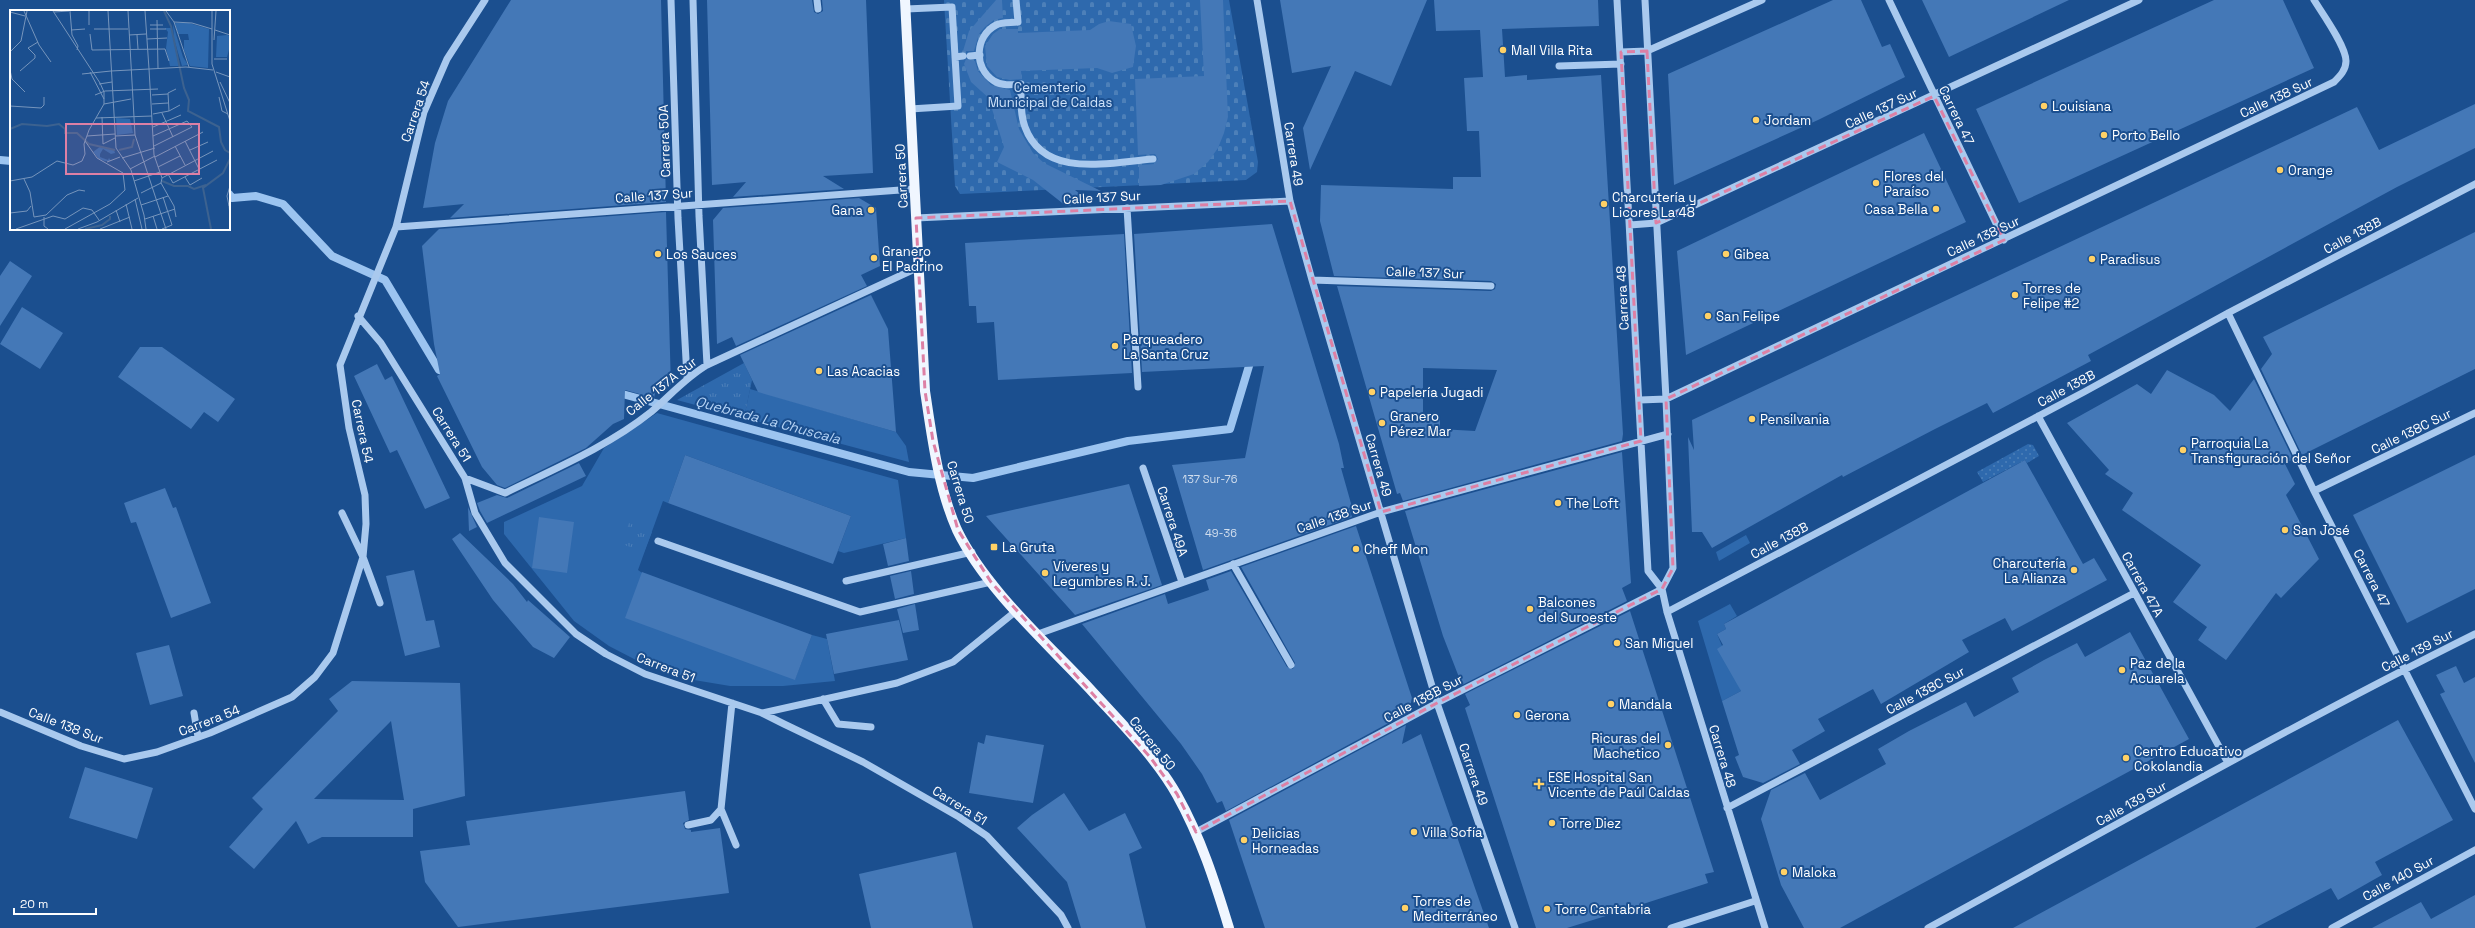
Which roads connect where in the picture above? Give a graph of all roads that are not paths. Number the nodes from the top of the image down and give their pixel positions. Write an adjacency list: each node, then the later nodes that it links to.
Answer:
1 (485, 0): 33 (street, Carrera 54)
2 (671, 0): 28 (street, Carrera 50A)
3 (693, 0): 27 (street)
4 (817, 0): 14 (street)
5 (1016, 0): 17 (street)
6 (1256, 0): 26 (street, Carrera 49)
7 (1617, 0): 16 (street, Carrera 48)
8 (1644, 0): 15 (street)
9 (1762, 0): 15 (street)
10 (1889, 0): 21 (street, Carrera 47)
11 (2139, 0): 21 (street, Calle 137 Sur)
12 (2314, 0): 34 (street, Calle 138 Sur)
13 (906, 5): 18 (street); 22 (main road, Carrera 50)
14 (818, 9)
15 (1647, 51): 16 (street); 31 (street)
16 (1620, 52): 19 (street, Carrera 48)
17 (980, 55): 18 (street); 23 (street)
18 (955, 57): 22 (street)
19 (1621, 64): 20 (street); 32 (street, Carrera 48)
20 (1559, 66)
21 (1934, 96): 31 (street, Calle 137 Sur); 34 (street, Carrera 47)
22 (910, 109): 25 (main road, Carrera 50)
23 (1153, 159)
24 (2475, 184): 38 (street, Calle 138B)
25 (914, 189): 27 (street, Calle 137 Sur); 30 (main road, Carrera 50)
26 (1290, 201): 29 (street, Calle 137 Sur); 36 (street, Carrera 49)
27 (698, 204): 28 (street, Calle 137 Sur); 40 (street)
28 (678, 205): 33 (street, Calle 137 Sur); 41 (street, Carrera 50A)
29 (1127, 208): 30 (street, Calle 137 Sur); 42 (street)
30 (916, 218): 35 (main road, Carrera 50)
31 (1656, 223): 32 (street, Calle 137 Sur); 43 (street)
32 (1630, 225): 44 (street, Carrera 48)
33 (396, 227): 39 (street, Carrera 54)
34 (2004, 240): 43 (street, Calle 138 Sur)
35 (919, 267): 40 (street, Calle 137A Sur); 55 (main road, Carrera 50)
36 (1312, 280): 37 (street, Calle 137 Sur); 52 (street, Carrera 49)
37 (1491, 286)
38 (2228, 313): 46 (street, Calle 138B); 51 (street, Carrera 47)
39 (358, 316): 50 (street, Carrera 51); 56 (street, Carrera 54)
40 (707, 365): 41 (street, Calle 137A Sur)
41 (687, 377): 50 (street, Calle 137A Sur)
42 (1138, 387)
43 (1666, 398): 44 (street, Calle 138 Sur); 47 (street)
44 (1640, 400): 48 (street, Carrera 48)
45 (2475, 413): 51 (street, Calle 138C Sur)
46 (2038, 416): 62 (street, Carrera 47A); 65 (street, Calle 138B)
47 (1668, 434): 48 (street, Calle 138 Sur); 61 (street)
48 (1641, 441): 52 (street, Calle 138 Sur); 61 (street, Carrera 48)
49 (1143, 468): 60 (street, Carrera 49A)
50 (465, 478): 71 (street, Carrera 51)
51 (2314, 491): 69 (street, Carrera 47)
52 (1381, 512): 57 (street, Calle 138 Sur); 72 (street, Carrera 49)
53 (342, 513): 56 (street)
54 (658, 541): 59 (street)
55 (972, 552): 58 (street); 59 (main road, Carrera 50)
56 (363, 557): 63 (street); 77 (street, Carrera 54)
57 (1233, 564): 60 (street, Calle 138 Sur); 68 (street)
58 (846, 581)
59 (991, 582): 64 (main road, Carrera 50)
60 (1182, 582): 66 (street, Calle 138 Sur)
61 (1662, 589): 65 (street, Carrera 48); 72 (street, Calle 138B Sur)
62 (2134, 593): 79 (street, Carrera 47A); 80 (street, Calle 138C Sur)
63 (380, 603)
64 (1016, 611): 66 (main road, Carrera 50); 70 (street)
65 (1667, 612): 80 (street, Carrera 48)
66 (1038, 634): 84 (main road, Carrera 50)
67 (2475, 634): 69 (street, Calle 139 Sur)
68 (1291, 665)
69 (2405, 669): 79 (street, Calle 139 Sur); 82 (street, Carrera 47)
70 (823, 700): 75 (street); 76 (street)
71 (732, 703): 75 (street, Carrera 51); 81 (street)
72 (1437, 703): 84 (street, Calle 138B Sur); 90 (street, Carrera 49)
73 (0, 712): 78 (street, Calle 138 Sur)
74 (194, 713): 77 (street)
75 (762, 713): 88 (street, Carrera 51)
76 (871, 727)
77 (198, 737): 78 (street, Carrera 54)
78 (124, 759)
79 (2228, 763): 93 (street, Calle 139 Sur)
80 (1727, 808): 87 (street, Carrera 48)
81 (721, 809): 83 (street); 85 (street)
82 (2475, 809)
83 (688, 825)
84 (1196, 832): 89 (main road, Carrera 50)
85 (736, 845)
86 (2475, 850): 94 (street, Calle 140 Sur)
87 (1756, 901): 91 (street); 92 (street, Carrera 48)
88 (1068, 928)
89 (1229, 928)
90 (1515, 928)
91 (1671, 928)
92 (1765, 928)
93 (1928, 928)
94 (2332, 928)

